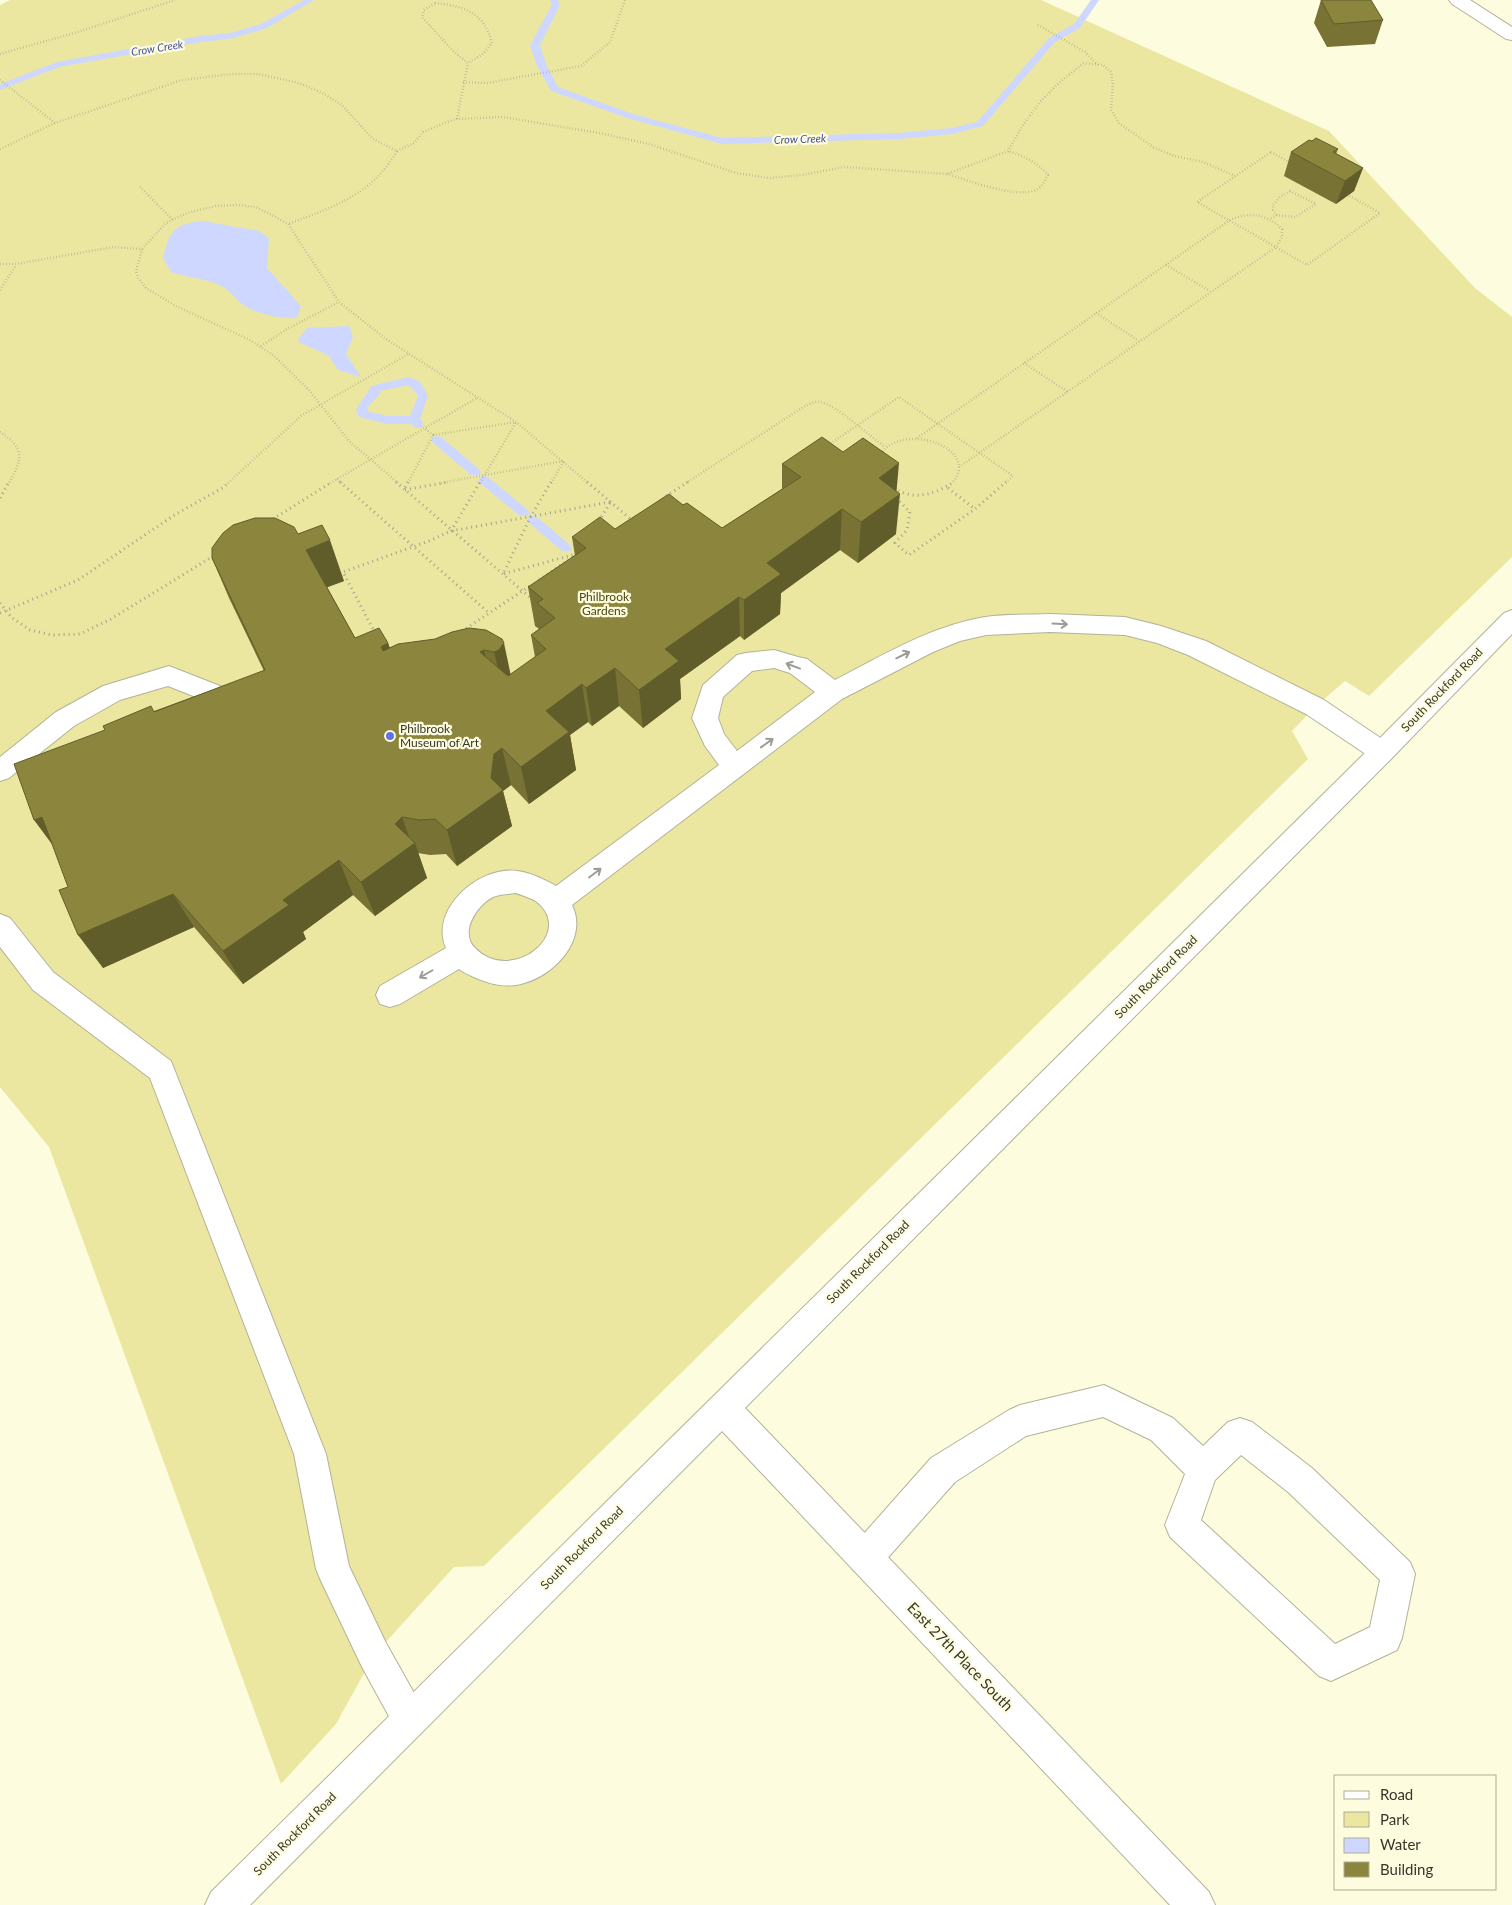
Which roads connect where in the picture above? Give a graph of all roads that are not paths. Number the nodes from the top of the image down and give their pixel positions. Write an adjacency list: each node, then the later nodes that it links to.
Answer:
1 (1458, 0): 2 (street)
2 (1512, 35)
3 (1512, 619): 6 (street, South Rockford Road)
4 (833, 692): 6 (street, one-way to 6); 7 (street, one-way to 4); 7 (street, one-way to 7)
5 (216, 695): 8 (street)
6 (1382, 752): 13 (street, South Rockford Road)
7 (734, 766): 9 (street, one-way to 7)
8 (0, 771)
9 (556, 902): 11 (street); 11 (street)
10 (0, 926): 16 (street)
11 (462, 953): 12 (street, one-way to 12)
12 (390, 995)
13 (723, 1409): 15 (street, East 27th Place South); 16 (street, South Rockford Road)
14 (1203, 1469): 14 (street); 15 (street)
15 (865, 1558): 18 (street, East 27th Place South)
16 (410, 1718): 17 (street, South Rockford Road)
17 (224, 1905)
18 (1196, 1905)

